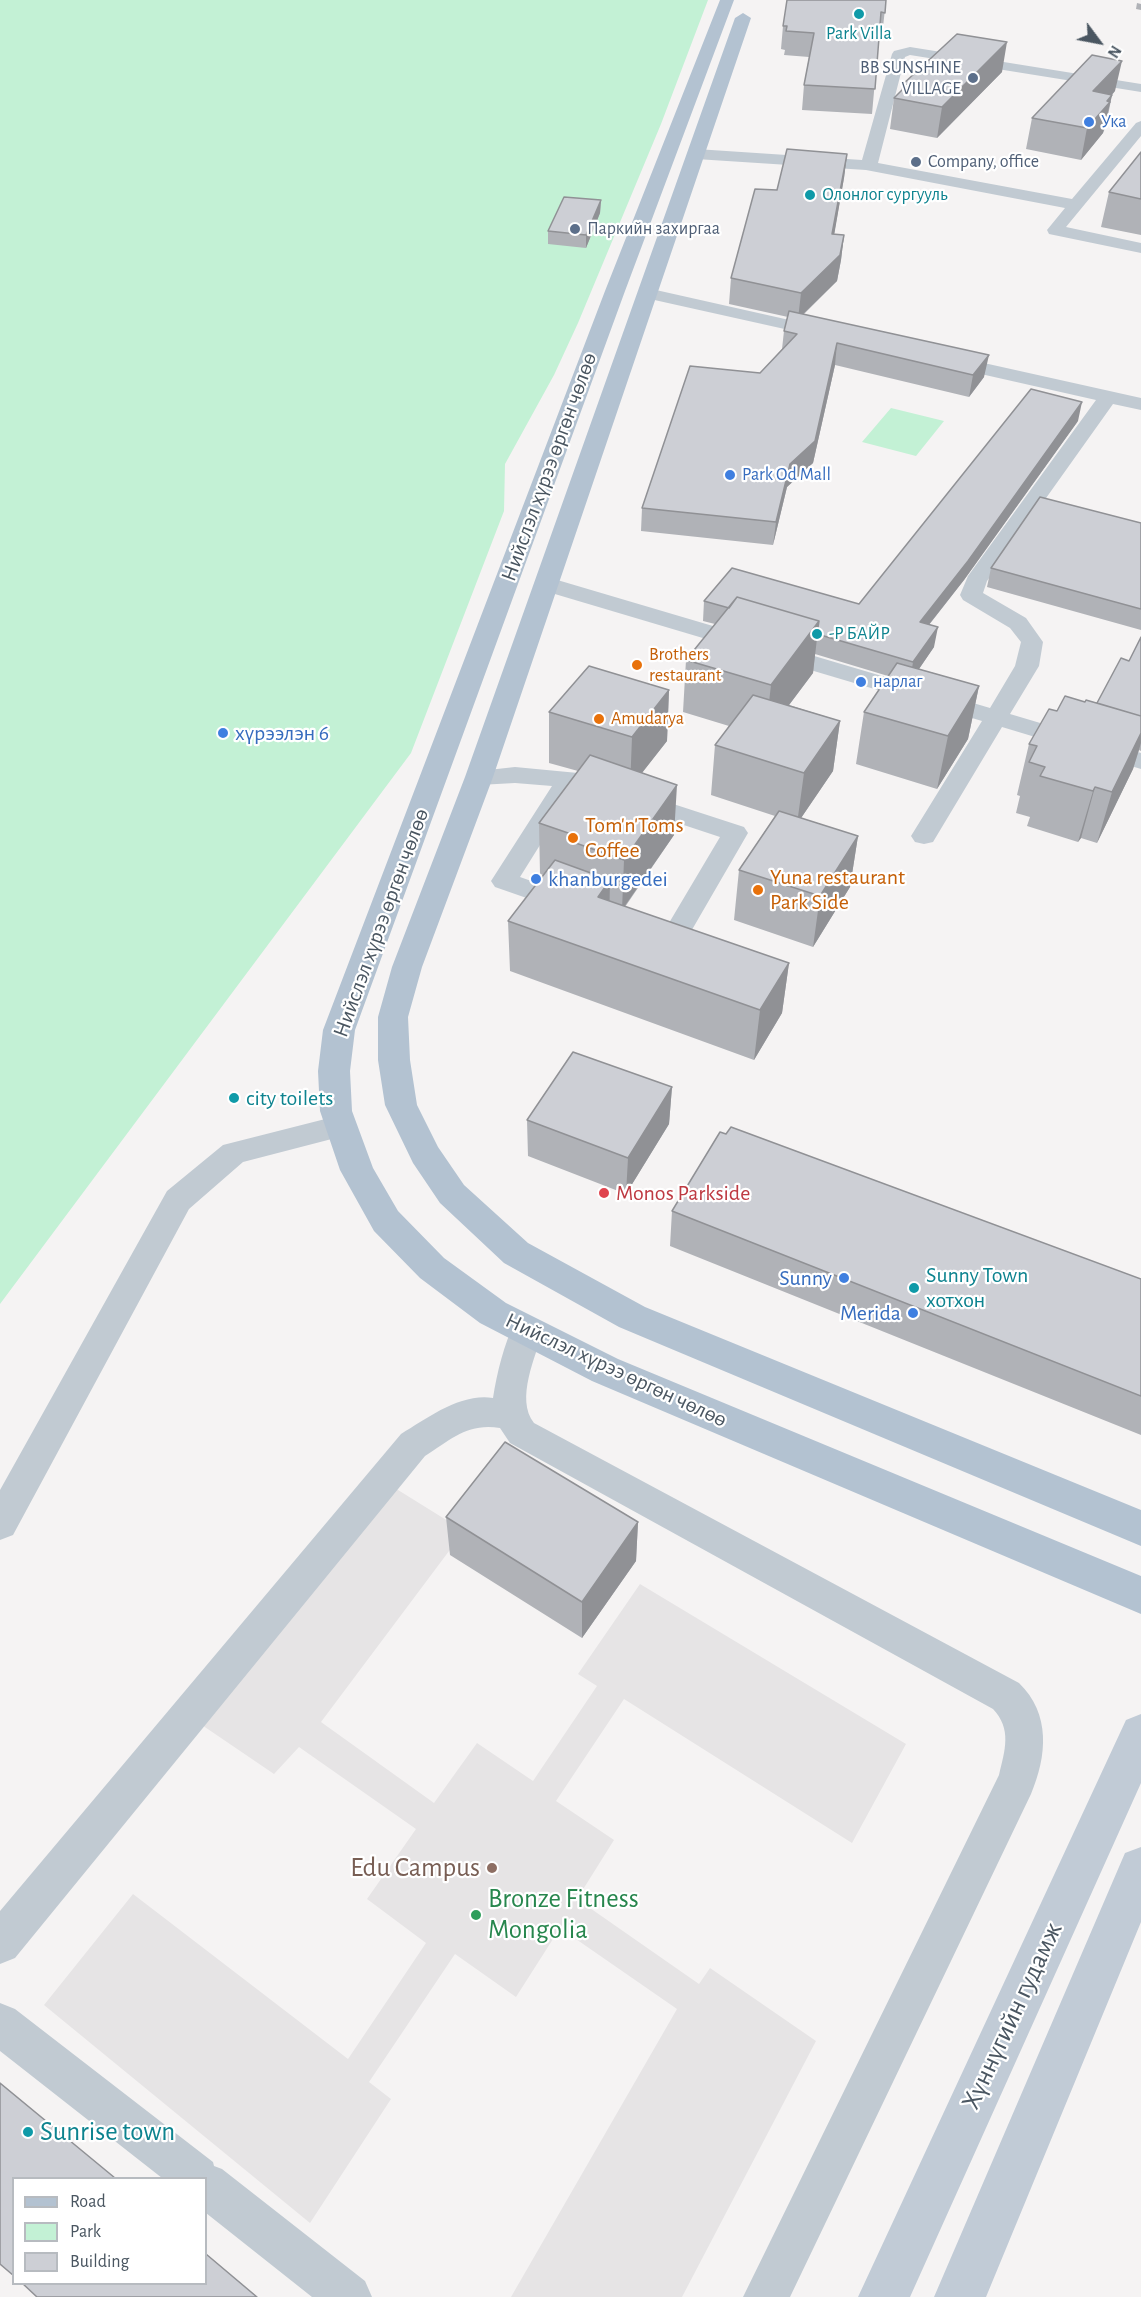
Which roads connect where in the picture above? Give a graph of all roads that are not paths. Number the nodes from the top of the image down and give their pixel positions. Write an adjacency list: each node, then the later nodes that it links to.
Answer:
1 (727, 0): 5 (main road, Нийслэл хүрээ өргөн чөлөө)
2 (750, 0): 5 (main road, Нийслэл хүрээ өргөн чөлөө)
3 (1141, 88): 6 (street)
4 (1141, 126): 7 (street)
5 (683, 164): 6 (street); 9 (main road, Нийслэл хүрээ өргөн чөлөө); 14 (main road, Нийслэл хүрээ өргөн чөлөө)
6 (866, 165): 7 (street)
7 (1076, 205): 8 (street)
8 (1141, 248)
9 (647, 293): 10 (street); 15 (main road, Нийслэл хүрээ өргөн чөлөө)
10 (838, 336)
11 (930, 357): 12 (street)
12 (1108, 397): 13 (street); 16 (street)
13 (1141, 404)
14 (515, 560): 15 (main road); 23 (main road, Нийслэл хүрээ өргөн чөлөө)
15 (550, 574): 16 (street); 18 (main road, Нийслэл хүрээ өргөн чөлөө)
16 (995, 719): 17 (street); 20 (street)
17 (1141, 761)
18 (479, 777): 19 (street); 27 (main road, Нийслэл хүрээ өргөн чөлөө)
19 (568, 779): 21 (street); 22 (street)
20 (924, 836)
21 (593, 913)
22 (627, 924)
23 (341, 1126): 24 (main road, Нийслэл хүрээ өргөн чөлөө); 26 (street)
24 (527, 1331): 25 (street); 28 (main road, Нийслэл хүрээ өргөн чөлөө)
25 (510, 1415): 31 (street); 36 (street)
26 (0, 1524)
27 (1141, 1528)
28 (1141, 1595)
29 (1141, 1735): 37 (main road, Хүннүгийн гудамж)
30 (1141, 1869): 38 (main road)
31 (0, 1943)
32 (0, 2024): 33 (street)
33 (196, 2177)
34 (207, 2186): 35 (street)
35 (348, 2297)
36 (766, 2297)
37 (884, 2297)
38 (960, 2297)

